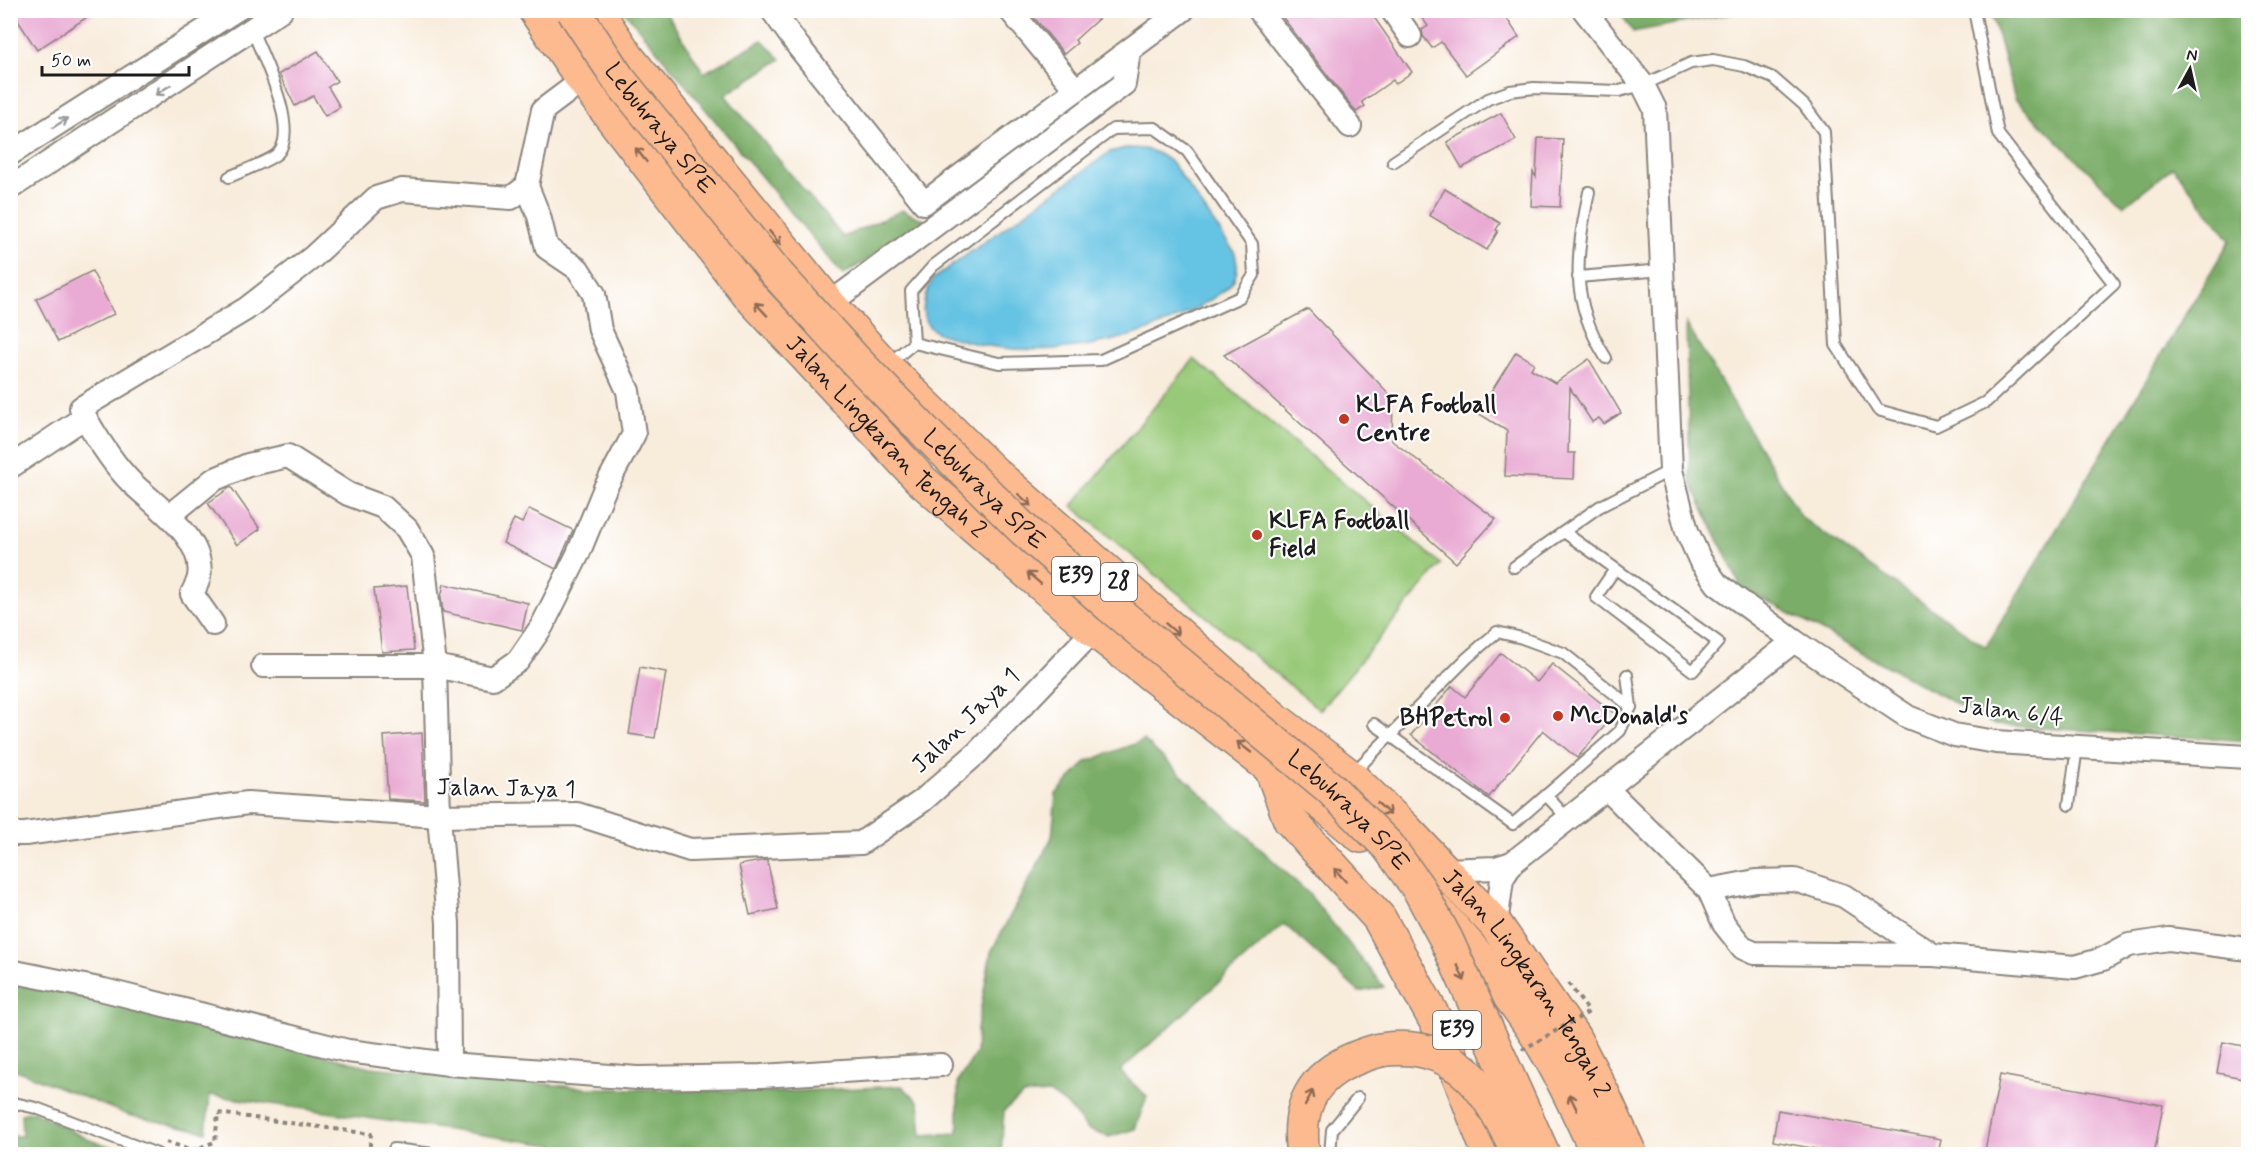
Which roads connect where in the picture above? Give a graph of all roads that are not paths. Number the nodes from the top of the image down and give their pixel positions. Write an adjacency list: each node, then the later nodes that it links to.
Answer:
1 (236, 10): 20 (street, one-way to 1)
2 (281, 10): 13 (street)
3 (535, 10): 16 (highway, Jalan Lingkaran Tengah 2 / 28)
4 (573, 10): 80 (highway, Lebuhraya SPE / E39, one-way to 80, bridge)
5 (596, 10): 28 (highway, Jalan Lingkaran Tengah 2 / 28, one-way to 28)
6 (772, 10): 18 (street)
7 (1010, 10): 18 (street)
8 (1183, 10): 15 (street)
9 (1259, 10): 19 (street)
10 (1392, 10): 14 (street)
11 (1584, 10): 17 (street, Jalan 6/4)
12 (1974, 10): 17 (lane)
13 (252, 30): 22 (lane); 24 (street, one-way to 24)
14 (1410, 36)
15 (1129, 51): 18 (street); 28 (street)
16 (583, 80): 23 (street); 42 (highway, Jalan Lingkaran Tengah 2 / 28, one-way to 16)
17 (1643, 86): 21 (lane); 26 (street, Jalan 6/4)
18 (1076, 90)
19 (1350, 126)
20 (10, 154)
21 (1393, 162)
22 (229, 177)
23 (527, 186): 32 (street); 45 (street)
24 (10, 188)
25 (1589, 192): 27 (lane)
26 (1662, 270): 27 (lane); 34 (street, Jalan 6/4)
27 (1578, 277): 30 (lane)
28 (829, 304): 31 (highway, Jalan Lingkaran Tengah 2 / 28)
29 (914, 343): 29 (lane); 31 (lane)
30 (1606, 358)
31 (885, 366): 53 (highway, Jalan Lingkaran Tengah 2 / 28, one-way to 53)
32 (85, 417): 33 (street); 35 (street)
33 (10, 467)
34 (1671, 470): 36 (lane); 43 (street, Jalan 6/4)
35 (170, 515): 41 (street); 45 (street)
36 (1564, 532): 37 (lane); 38 (lane)
37 (1514, 567)
38 (1615, 569): 38 (lane)
39 (2248, 571): 40 (lane)
40 (2248, 596)
41 (213, 624)
42 (1094, 630): 52 (highway, Jalan Lingkaran Tengah 2 / 28, one-way to 42); 57 (street, Jalan Jaya 1)
43 (1794, 641): 50 (street, Jalan 6/4); 54 (street)
44 (263, 666): 45 (street)
45 (435, 666): 57 (street)
46 (1627, 675): 47 (lane)
47 (1631, 707): 49 (lane); 55 (lane)
48 (1374, 724): 49 (lane)
49 (1390, 735): 53 (lane); 55 (lane)
50 (2077, 747): 51 (street, Jalan 6/4); 56 (lane)
51 (2248, 757)
52 (1271, 768): 63 (highway, one-way to 52); 81 (highway, Jalan Lingkaran Tengah 2 / 28, one-way to 52)
53 (1350, 776): 61 (highway, Jalan Lingkaran Tengah 2 / 28, one-way to 61)
54 (1606, 788): 58 (street); 62 (street)
55 (1546, 795): 58 (lane)
56 (2069, 805)
57 (439, 816): 59 (street, Jalan Jaya 1); 68 (street)
58 (1567, 818): 60 (street)
59 (10, 834)
60 (1512, 863): 61 (street); 64 (street)
61 (1445, 870): 64 (highway, Jalan Lingkaran Tengah 2 / 28)
62 (1709, 890): 66 (street); 66 (street)
63 (1379, 918): 77 (highway); 78 (highway, E39)
64 (1496, 925): 82 (highway, Jalan Lingkaran Tengah 2 / 28)
65 (2248, 948): 66 (street)
66 (1933, 955)
67 (10, 971): 68 (street)
68 (449, 1064): 69 (street)
69 (941, 1065)
70 (1358, 1098): 76 (lane)
71 (10, 1102): 72 (lane)
72 (157, 1155)
73 (393, 1155): 74 (lane)
74 (433, 1155)
75 (1303, 1155): 79 (highway, one-way to 79, bridge)
76 (1330, 1155)
77 (1489, 1155)
78 (1510, 1155)
79 (1518, 1155)
80 (1543, 1155)
81 (1598, 1155)
82 (1630, 1155)

